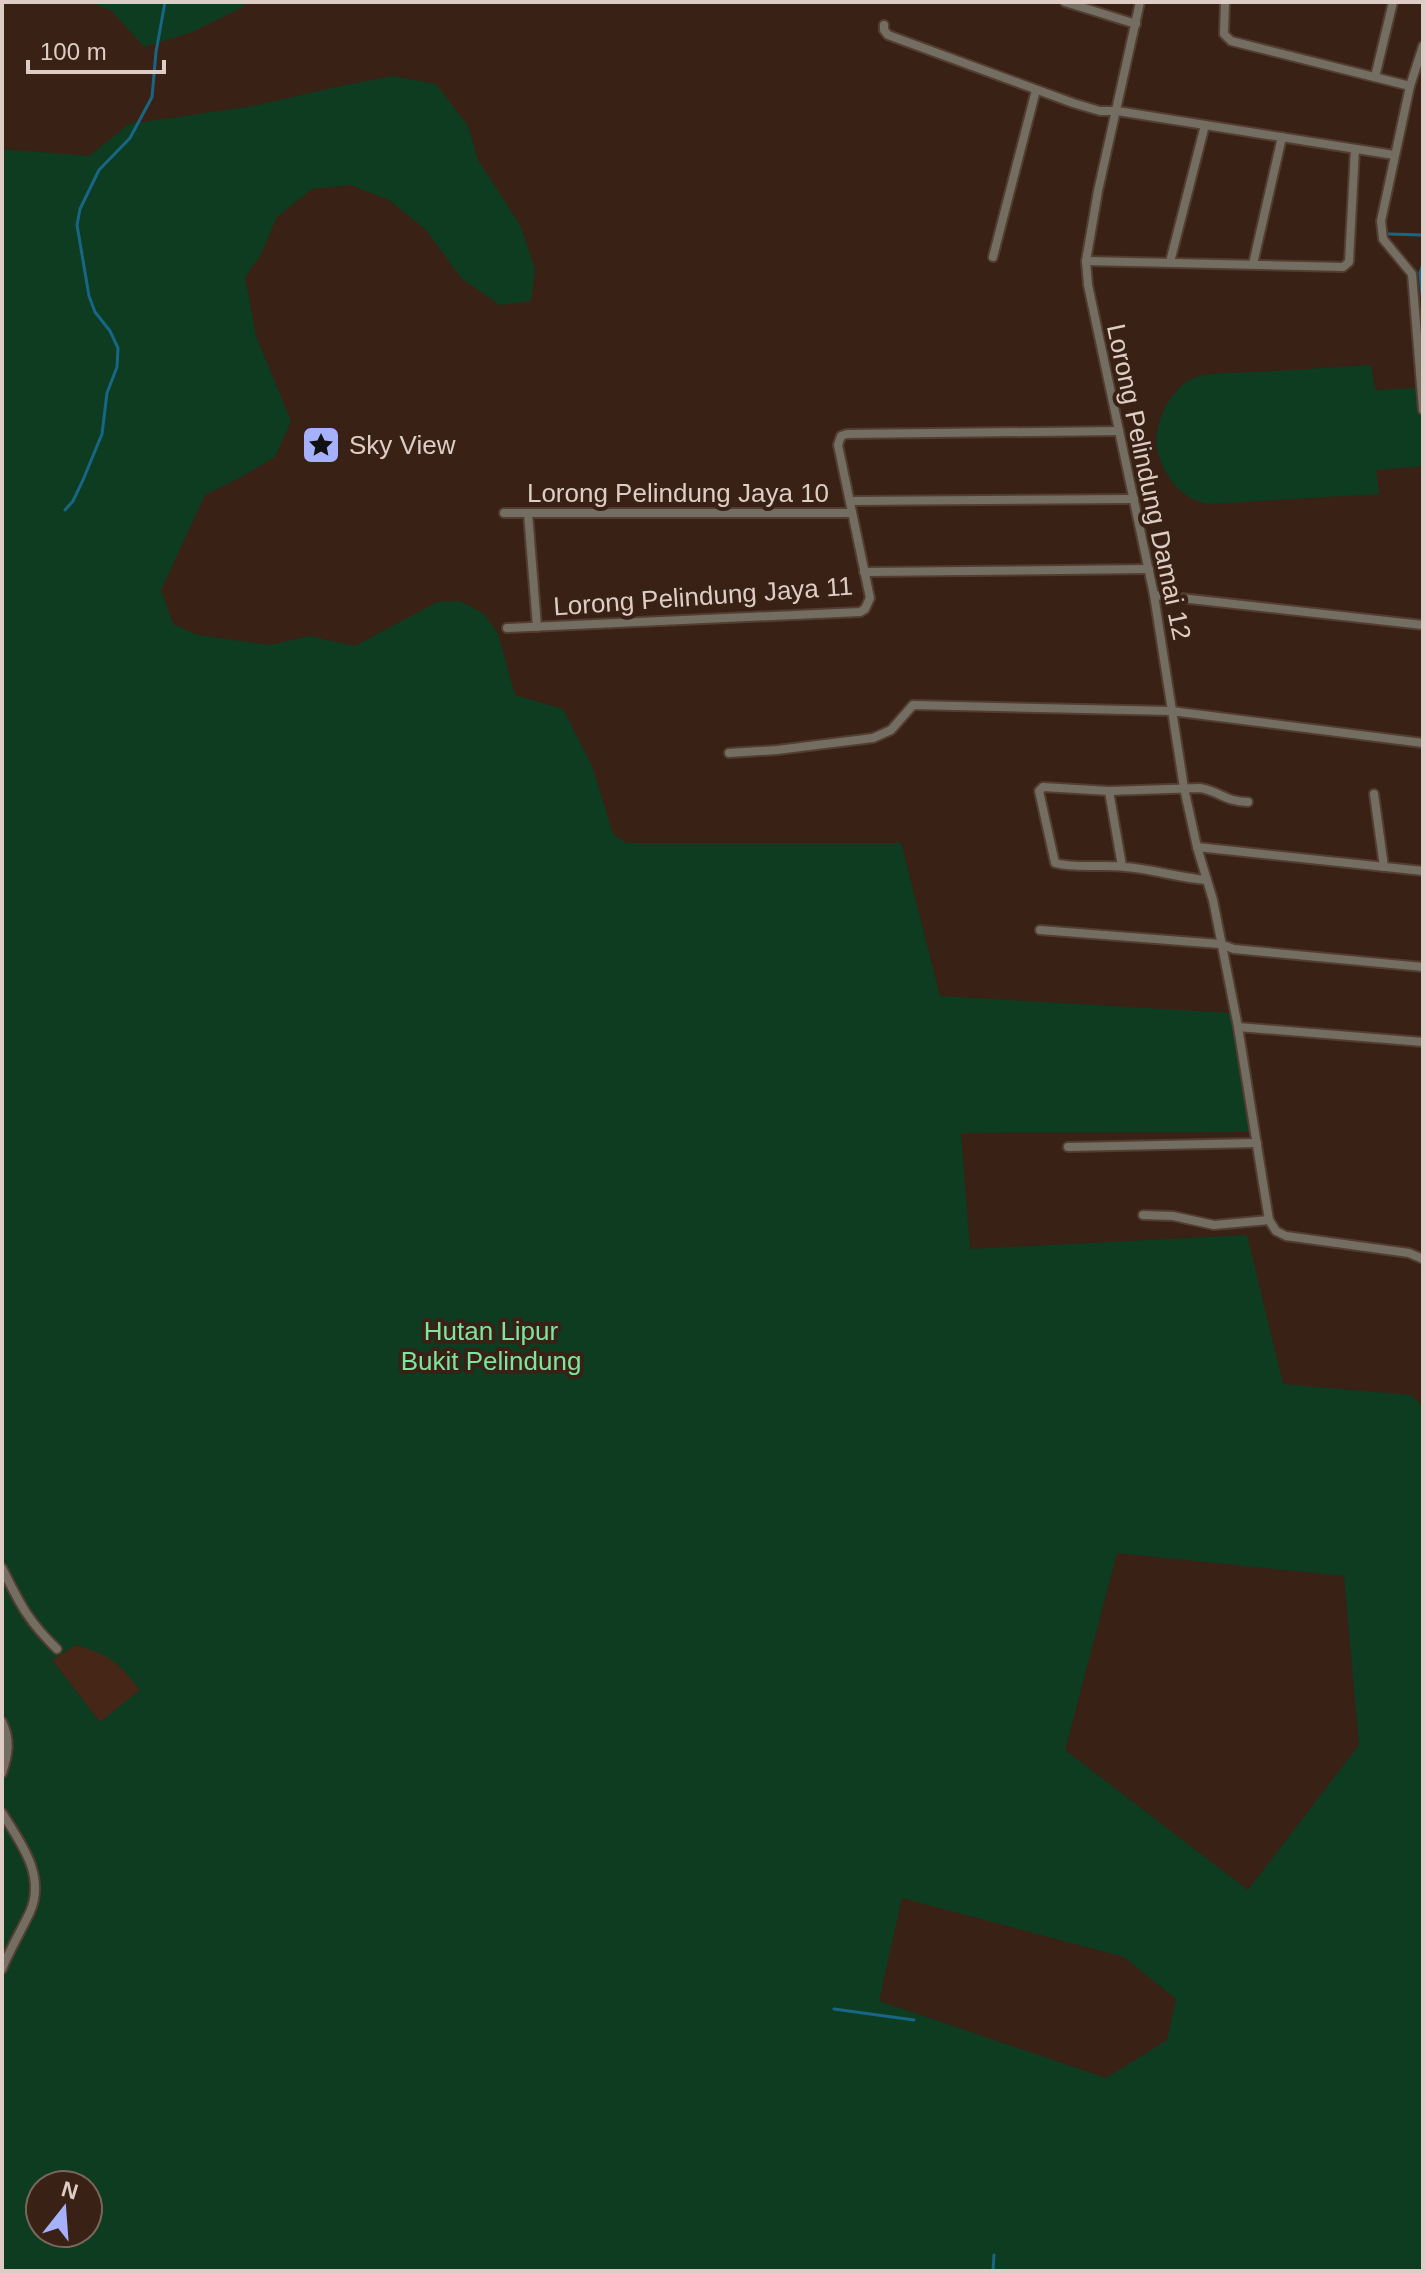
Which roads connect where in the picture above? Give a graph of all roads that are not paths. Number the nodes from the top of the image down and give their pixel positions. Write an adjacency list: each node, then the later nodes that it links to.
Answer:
1 (1065, 2): 5 (street)
2 (1140, 2): 5 (street, Lorong Pelindung Damai 12)
3 (1225, 2): 8 (street)
4 (1393, 2): 8 (street)
5 (1136, 24): 11 (street, Lorong Pelindung Damai 12)
6 (884, 25): 10 (street)
7 (1423, 46): 9 (street)
8 (1375, 77): 9 (street)
9 (1410, 86): 15 (street)
10 (1036, 90): 11 (street); 16 (street)
11 (1117, 111): 12 (street); 17 (street, Lorong Pelindung Damai 12)
12 (1205, 125): 13 (street); 18 (street)
13 (1282, 137): 14 (street); 19 (street)
14 (1355, 149): 15 (street); 19 (street)
15 (1394, 155): 20 (street)
16 (993, 257)
17 (1086, 261): 18 (street); 21 (street, Lorong Pelindung Damai 12)
18 (1170, 262): 19 (street)
19 (1253, 264)
20 (1423, 410)
21 (1119, 431): 22 (street, Lorong Pelindung Damai 12); 23 (street)
22 (1134, 499): 23 (street); 27 (street, Lorong Pelindung Damai 12)
23 (850, 501): 26 (street)
24 (504, 513): 25 (street, Lorong Pelindung Jaya 10)
25 (528, 513): 26 (street, Lorong Pelindung Jaya 10); 31 (street)
26 (852, 513): 28 (street)
27 (1149, 569): 28 (street); 29 (street, Lorong Pelindung Damai 12)
28 (864, 572): 31 (street, Lorong Pelindung Jaya 11)
29 (1154, 595): 30 (street); 33 (street, Lorong Pelindung Damai 12)
30 (1423, 625)
31 (537, 627): 32 (street, Lorong Pelindung Jaya 11)
32 (507, 628)
33 (1171, 711): 34 (street); 35 (street); 36 (street, Lorong Pelindung Damai 12)
34 (1423, 743)
35 (729, 753)
36 (1184, 788): 37 (street); 39 (street); 40 (street, Lorong Pelindung Damai 12)
37 (1109, 791): 41 (street); 41 (street)
38 (1374, 794): 42 (street)
39 (1248, 802)
40 (1197, 847): 42 (street); 44 (street, Lorong Pelindung Damai 12)
41 (1122, 866): 44 (street)
42 (1384, 867): 43 (street)
43 (1423, 871)
44 (1207, 880): 46 (street, Lorong Pelindung Damai 12)
45 (1040, 930): 46 (street)
46 (1220, 944): 47 (street); 48 (street, Lorong Pelindung Damai 12)
47 (1423, 967)
48 (1238, 1027): 49 (street); 50 (street, Lorong Pelindung Damai 12)
49 (1423, 1042)
50 (1257, 1143): 51 (street); 53 (street, Lorong Pelindung Damai 12)
51 (1068, 1147)
52 (1143, 1215): 53 (street)
53 (1269, 1220): 55 (street)
54 (1423, 1250): 55 (street)
55 (1409, 1253): 56 (street)
56 (1423, 1259)
57 (2, 1568): 58 (street)
58 (57, 1649)
59 (2, 1722): 60 (street)
60 (2, 1773)
61 (2, 1813): 62 (street)
62 (2, 1969)

